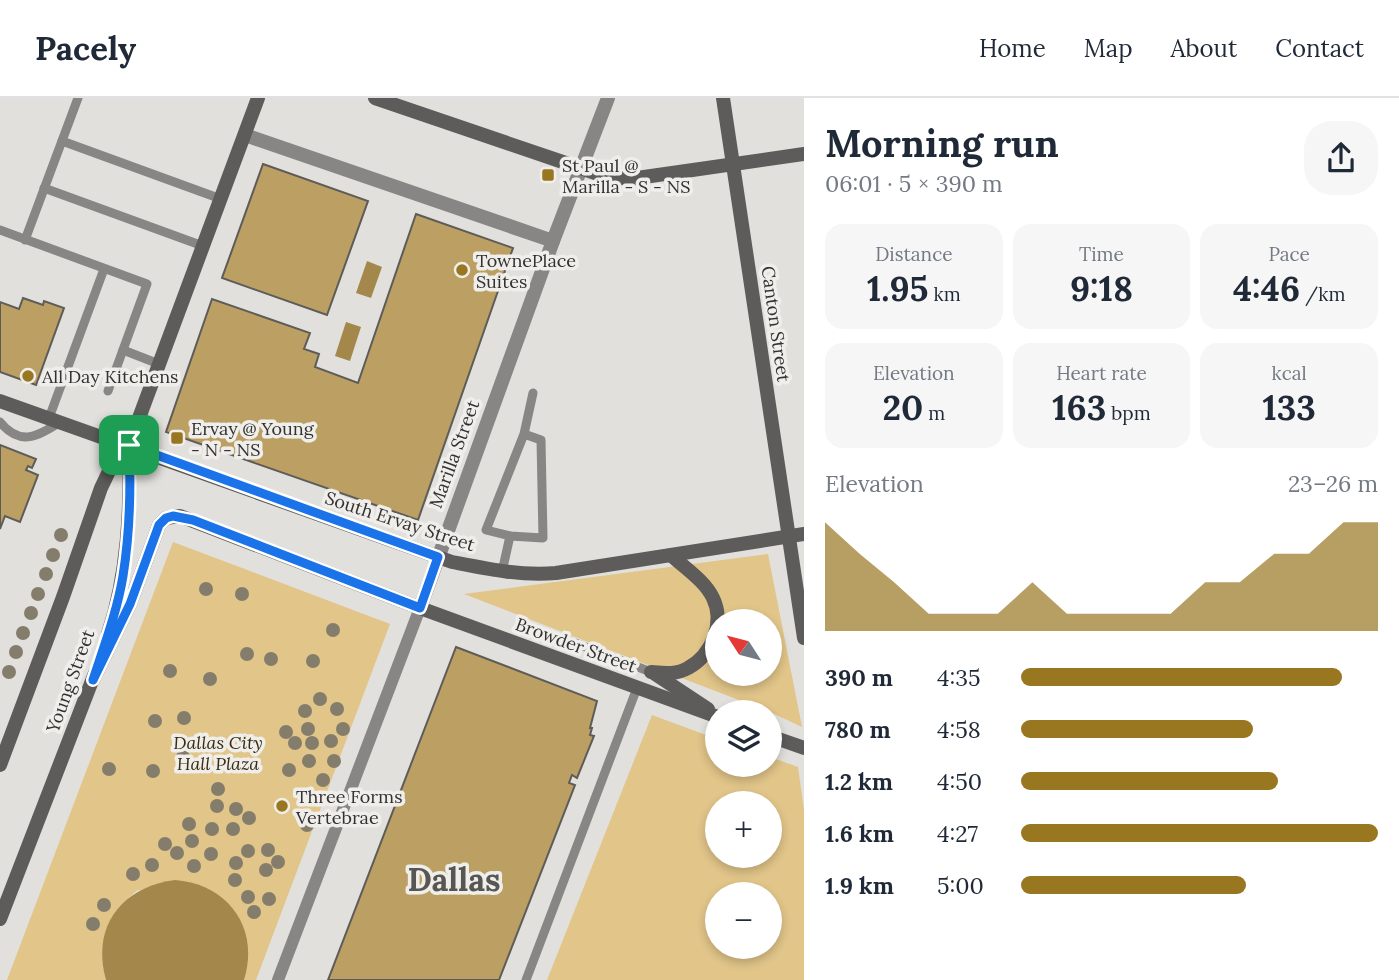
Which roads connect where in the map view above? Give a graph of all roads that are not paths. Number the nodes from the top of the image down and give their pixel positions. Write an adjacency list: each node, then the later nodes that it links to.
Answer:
1 (78, 98): 7 (lane)
2 (258, 98): 6 (main road, Young Street)
3 (375, 98): 10 (main road)
4 (608, 98): 10 (street, Marilla Street)
5 (723, 98): 9 (main road, Canton Street)
6 (244, 135): 12 (main road, Young Street); 15 (street)
7 (62, 141): 11 (lane); 12 (lane)
8 (804, 154): 9 (main road)
9 (734, 164): 10 (main road); 28 (main road, Canton Street)
10 (580, 169): 15 (street, Marilla Street)
11 (44, 188): 14 (lane); 16 (lane)
12 (221, 199): 16 (main road, Young Street)
13 (0, 230): 14 (lane)
14 (25, 240): 17 (lane)
15 (552, 241): 31 (street, Marilla Street)
16 (203, 246): 19 (main road, Young Street)
17 (104, 268): 18 (lane); 23 (lane)
18 (123, 350): 19 (lane); 20 (lane)
19 (159, 364): 26 (main road, Young Street)
20 (108, 391)
21 (533, 394): 25 (lane)
22 (0, 401): 23 (main road, South Ervay Street)
23 (54, 420): 24 (lane); 26 (main road, South Ervay Street)
24 (0, 422)
25 (524, 434): 29 (lane); 29 (lane)
26 (129, 445): 31 (main road, South Ervay Street); 37 (main road, Young Street); 43 (main road, Young Street)
27 (804, 534): 28 (main road, South Ervay Street)
28 (788, 535): 30 (main road, South Ervay Street); 35 (main road, Canton Street)
29 (510, 536): 32 (lane)
30 (671, 555): 32 (main road, South Ervay Street); 36 (main road)
31 (438, 557): 32 (main road, South Ervay Street); 33 (street, Marilla Street)
32 (502, 572)
33 (420, 608): 37 (main road, Browder Street); 38 (main road, Browder Street); 45 (street, Marilla Street)
34 (562, 638): 36 (lane)
35 (804, 638)
36 (651, 671): 39 (main road)
37 (93, 680): 44 (main road, Young Street)
38 (637, 688): 40 (main road, Browder Street); 46 (lane)
39 (705, 707)
40 (705, 712)
41 (782, 740): 42 (main road)
42 (804, 748)
43 (0, 765)
44 (0, 919)
45 (278, 980)
46 (526, 980)

